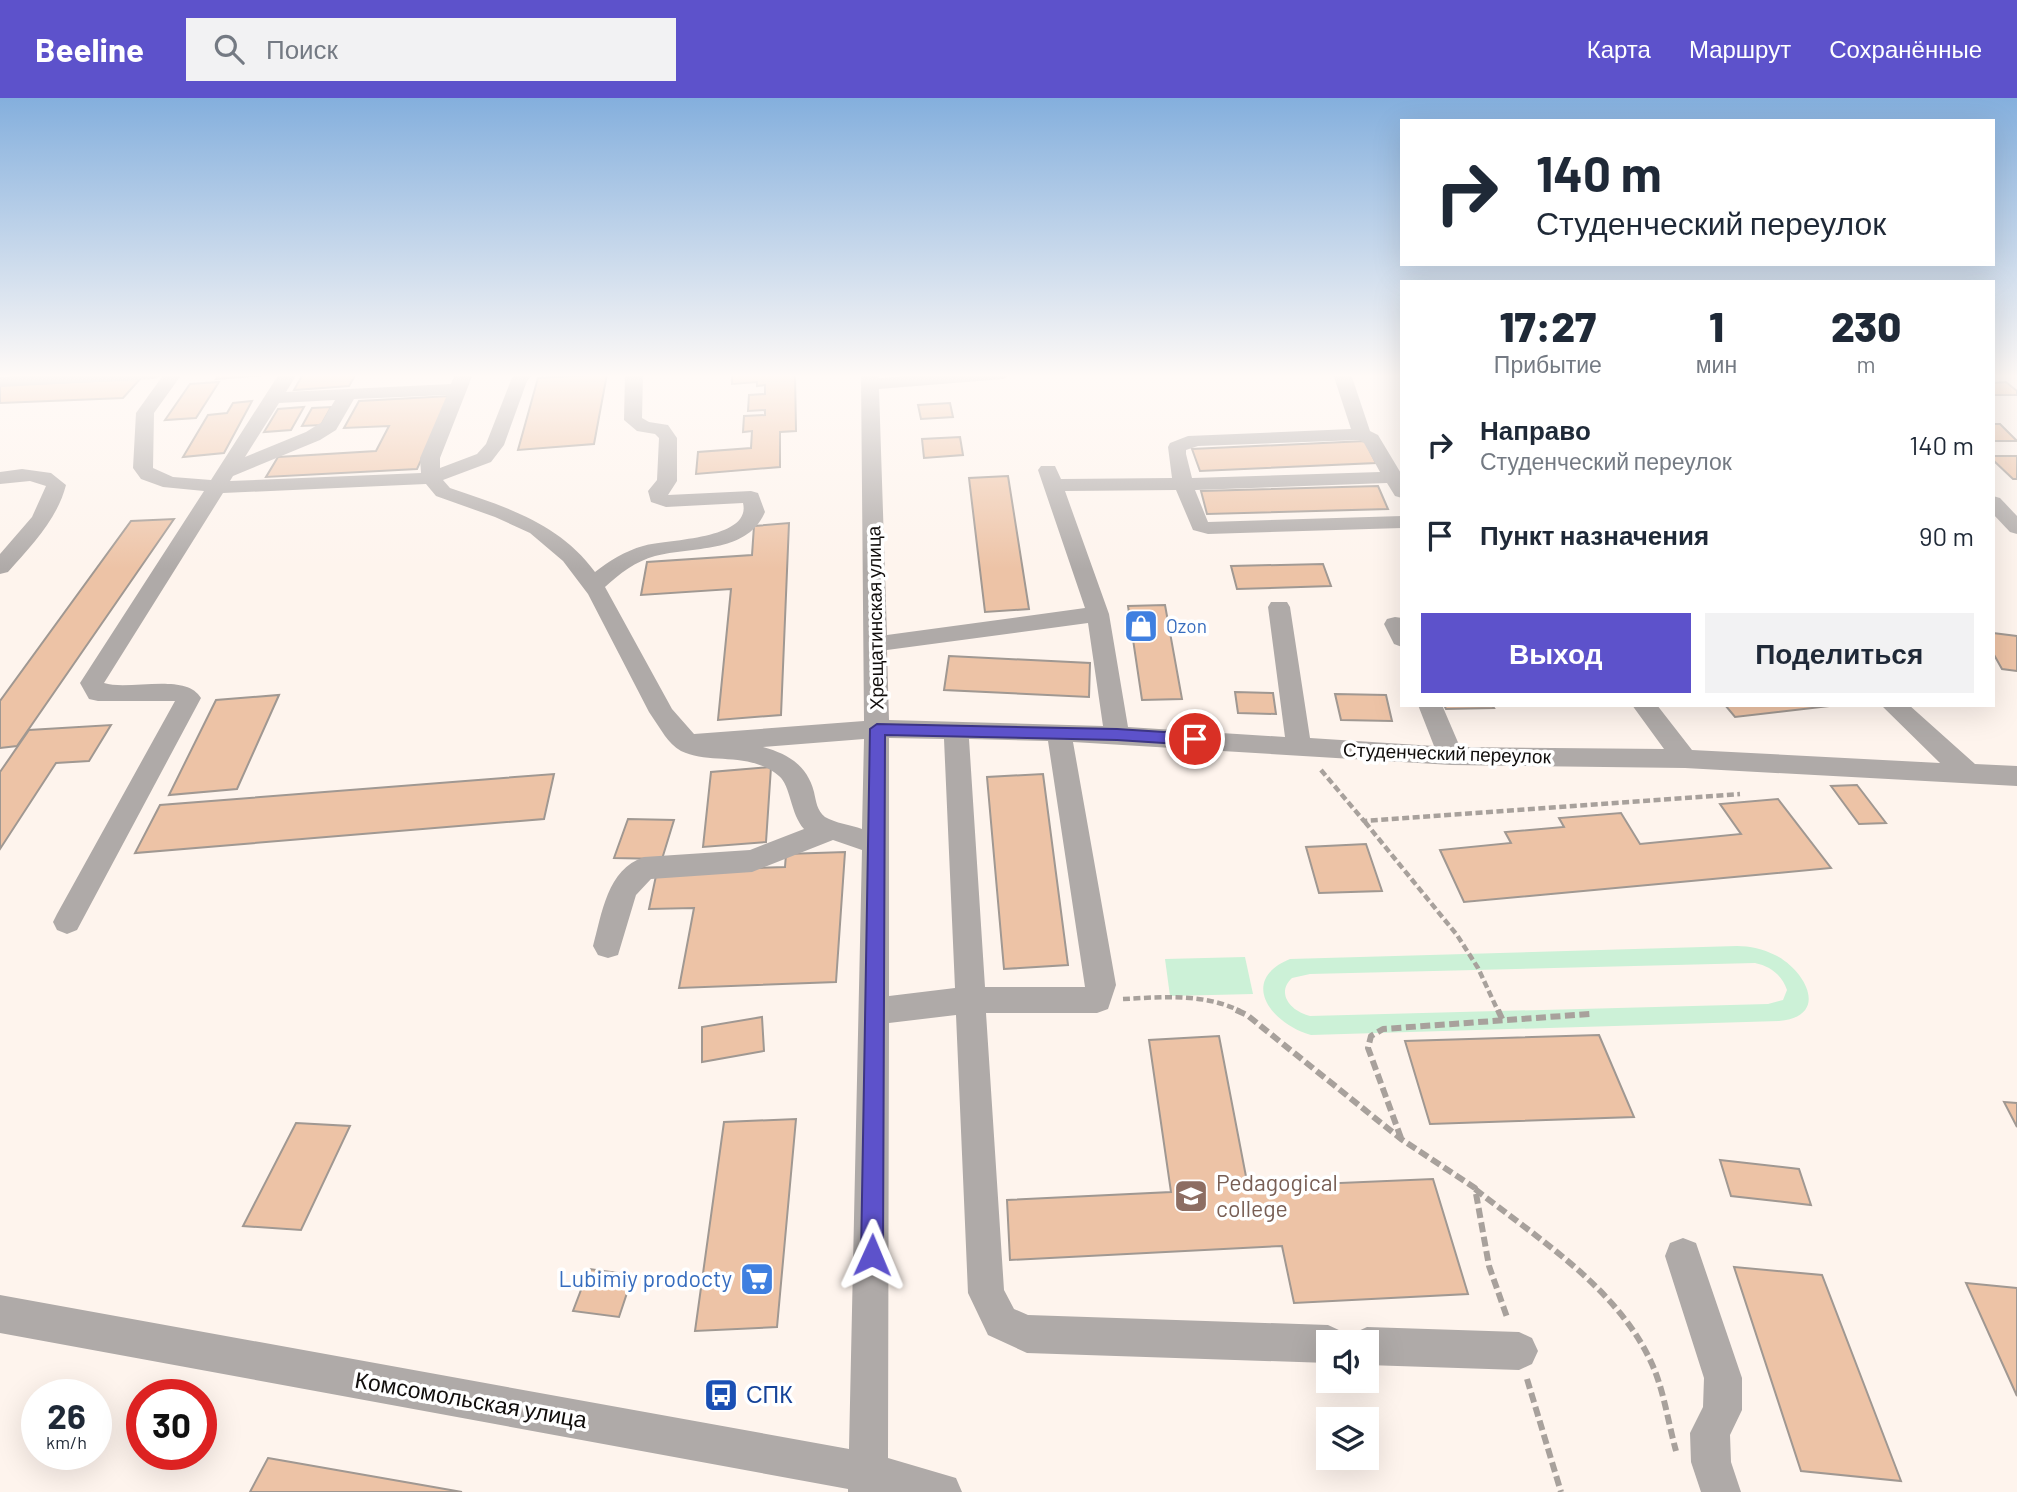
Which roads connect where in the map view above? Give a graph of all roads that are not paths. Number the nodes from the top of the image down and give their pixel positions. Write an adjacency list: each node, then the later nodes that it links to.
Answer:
1 (144, 439): 13 (street)
2 (247, 439): 13 (street)
3 (307, 439): 13 (lane)
4 (438, 439): 12 (street)
5 (497, 439): 12 (street)
6 (668, 439): 20 (street)
7 (872, 439): 23 (street, Хрещатинская улица)
8 (1250, 439): 14 (street)
9 (1370, 439): 15 (street)
10 (1051, 477): 14 (lane); 22 (street)
11 (0, 478): 19 (street)
12 (431, 478): 13 (street); 20 (street)
13 (222, 480): 39 (street)
14 (1183, 484): 15 (lane); 17 (lane)
15 (1397, 484)
16 (1995, 504): 18 (street)
17 (1400, 522)
18 (2017, 528)
19 (0, 568)
20 (592, 587): 31 (street)
21 (1279, 607): 32 (street)
22 (1098, 614): 23 (street); 30 (street)
23 (876, 645): 27 (street, Хрещатинская улица)
24 (1431, 707): 33 (street)
25 (1646, 707): 34 (street)
26 (1895, 707): 35 (street)
27 (877, 729): 28 (street, Студенческий переулок); 31 (street, Студенческий переулок); 38 (street, Хрещатинская улица)
28 (956, 731): 29 (street, Студенческий переулок); 41 (lane)
29 (1059, 732): 30 (street, Студенческий переулок); 41 (street)
30 (1117, 734): 32 (street, Студенческий переулок)
31 (689, 744): 37 (street)
32 (1299, 746): 33 (street, Студенческий переулок)
33 (1451, 756): 34 (street, Студенческий переулок)
34 (1685, 759): 35 (street, Студенческий переулок)
35 (1969, 774): 36 (street, Студенческий переулок)
36 (2017, 776)
37 (831, 830): 38 (street); 40 (street)
38 (877, 844): 42 (street, Хрещатинская улица)
39 (67, 922)
40 (608, 946)
41 (968, 1000): 42 (street); 45 (lane)
42 (875, 1011): 48 (street, Хрещатинская улица)
43 (1683, 1256): 50 (street)
44 (0, 1314): 48 (street, Комсомольская улица)
45 (1316, 1344)
46 (1379, 1346): 47 (street)
47 (1519, 1350)
48 (868, 1483): 49 (street, Комсомольская улица)
49 (942, 1492)
50 (1721, 1492)

